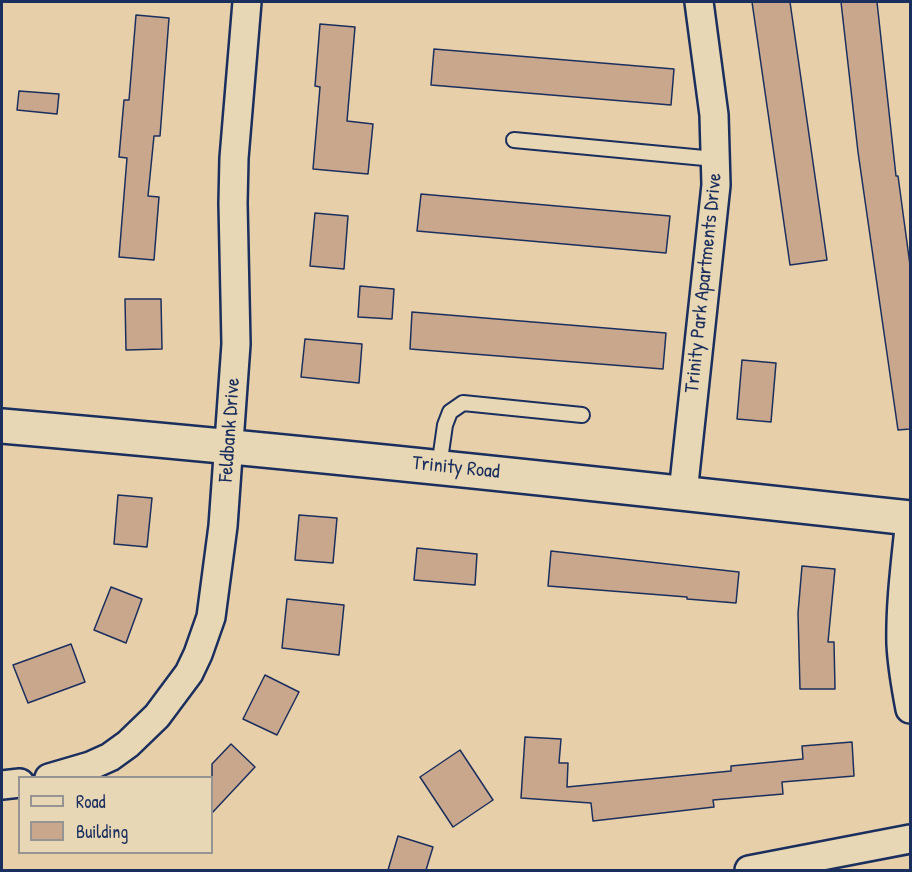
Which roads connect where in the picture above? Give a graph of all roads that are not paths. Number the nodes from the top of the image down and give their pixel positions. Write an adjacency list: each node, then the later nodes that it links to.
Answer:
1 (248, 2): 7 (street, Feldbank Drive)
2 (699, 2): 4 (street, Trinity Park Apartments Drive)
3 (514, 140): 4 (lane)
4 (715, 159): 9 (street, Trinity Park Apartments Drive)
5 (582, 415): 8 (lane)
6 (2, 426): 7 (street, Trinity Road)
7 (229, 446): 8 (street, Trinity Road); 12 (street, Feldbank Drive)
8 (439, 467): 9 (street, Trinity Road)
9 (683, 493): 10 (street, Trinity Road)
10 (910, 518): 11 (street)
11 (910, 709)
12 (53, 776)
13 (18, 783): 14 (street)
14 (2, 785)
15 (910, 839): 16 (street)
16 (749, 870)

